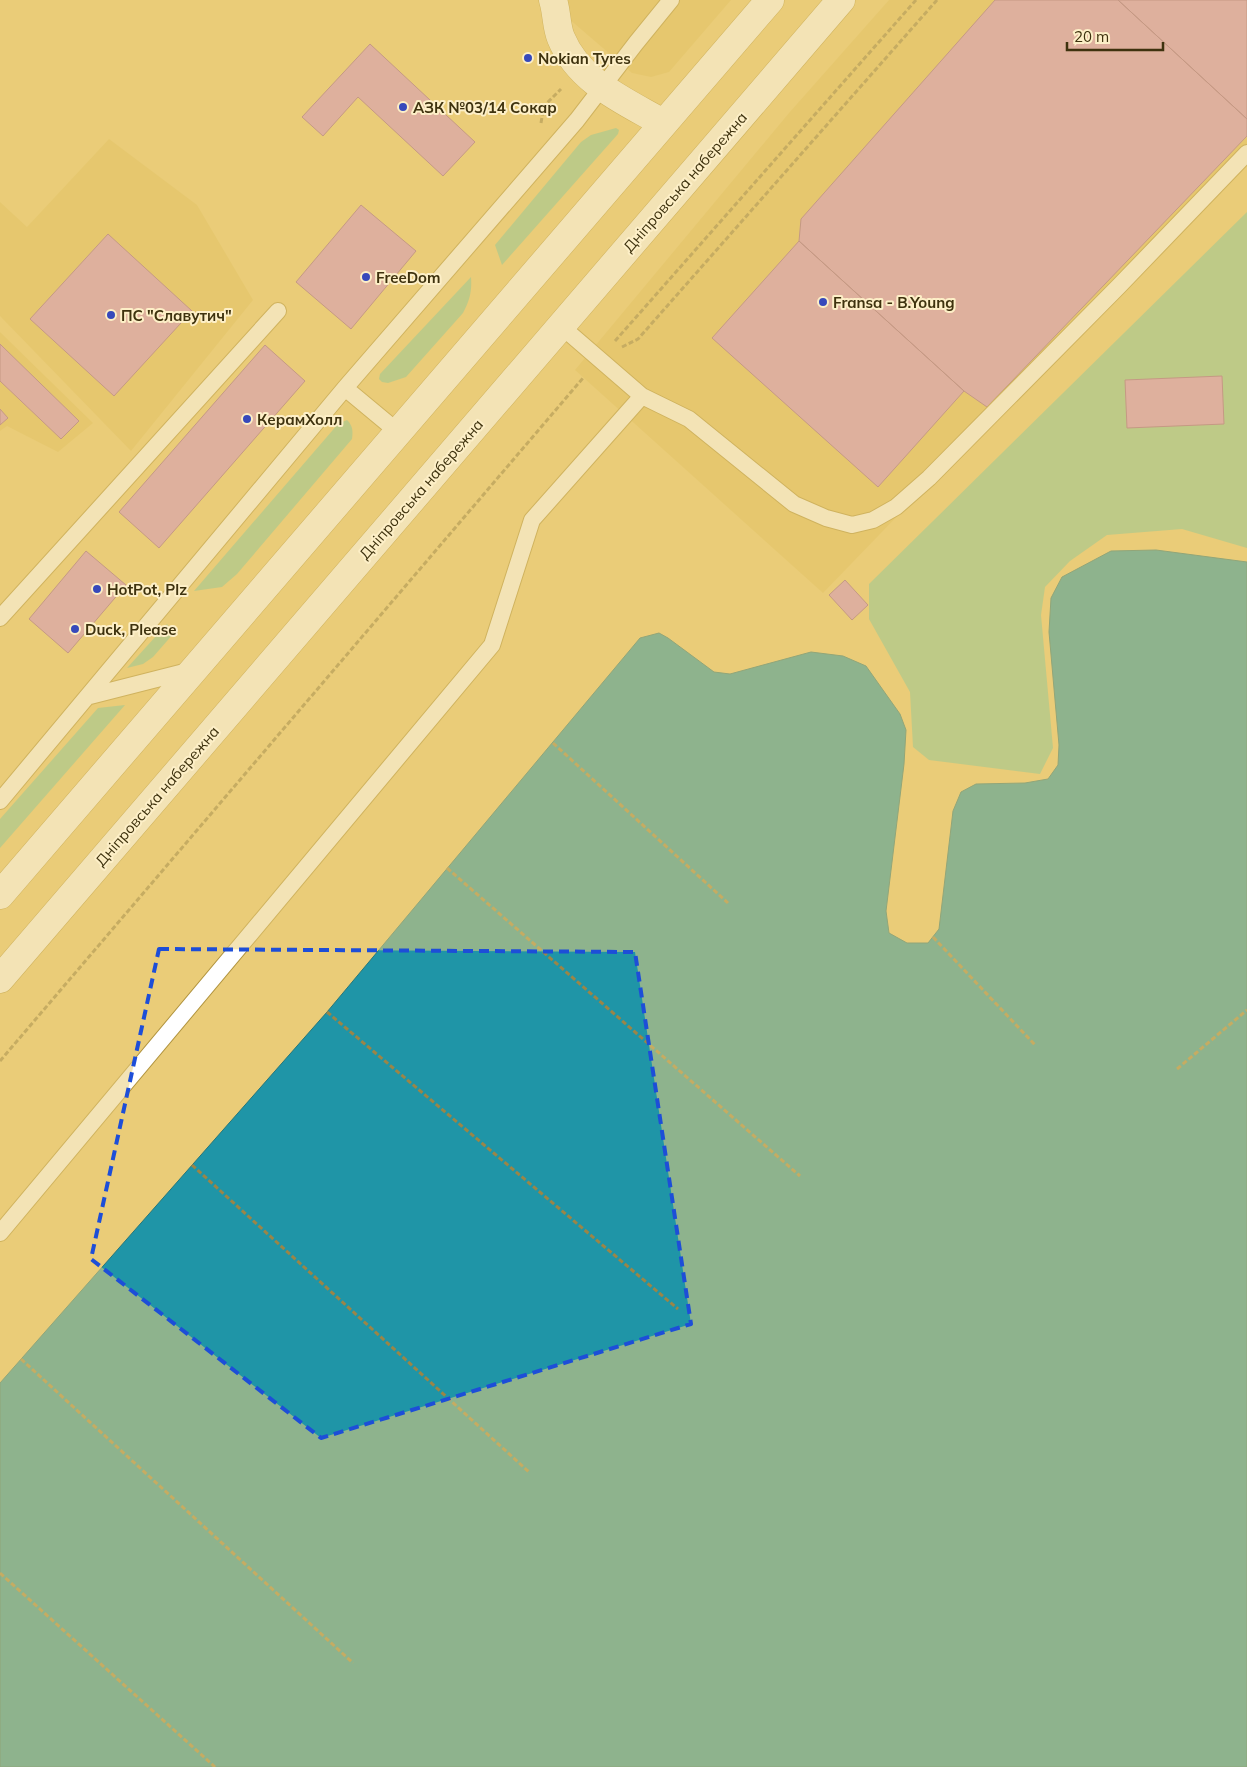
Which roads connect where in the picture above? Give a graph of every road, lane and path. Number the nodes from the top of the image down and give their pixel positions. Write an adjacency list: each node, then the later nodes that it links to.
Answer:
1 (553, 0): 7 (main road)
2 (671, 0): 7 (lane)
3 (770, 0): 8 (main road)
4 (841, 0): 11 (main road, Дніпровська набережна)
5 (916, 0): 12 (path)
6 (937, 0): 12 (path)
7 (602, 88): 8 (main road); 13 (lane)
8 (663, 123): 15 (main road)
9 (1247, 153): 14 (lane)
10 (278, 311): 16 (lane)
11 (561, 326): 12 (lane); 25 (main road, Дніпровська набережна)
12 (599, 359): 14 (lane); 29 (path)
13 (346, 388): 15 (lane); 18 (lane)
14 (642, 396): 33 (lane)
15 (398, 432): 17 (main road)
16 (0, 618)
17 (195, 669): 18 (lane); 22 (main road)
18 (90, 696): 20 (lane)
19 (552, 743): 23 (path)
20 (0, 801)
21 (447, 868): 32 (path)
22 (0, 895)
23 (728, 902)
24 (933, 937): 28 (path)
25 (0, 979)
26 (1247, 1010): 30 (path)
27 (327, 1012): 34 (path)
28 (1036, 1046)
29 (0, 1062)
30 (1177, 1069)
31 (192, 1165): 36 (path)
32 (800, 1176)
33 (0, 1233)
34 (678, 1310)
35 (21, 1358): 38 (path)
36 (529, 1472)
37 (0, 1574): 39 (path)
38 (353, 1664)
39 (215, 1767)

